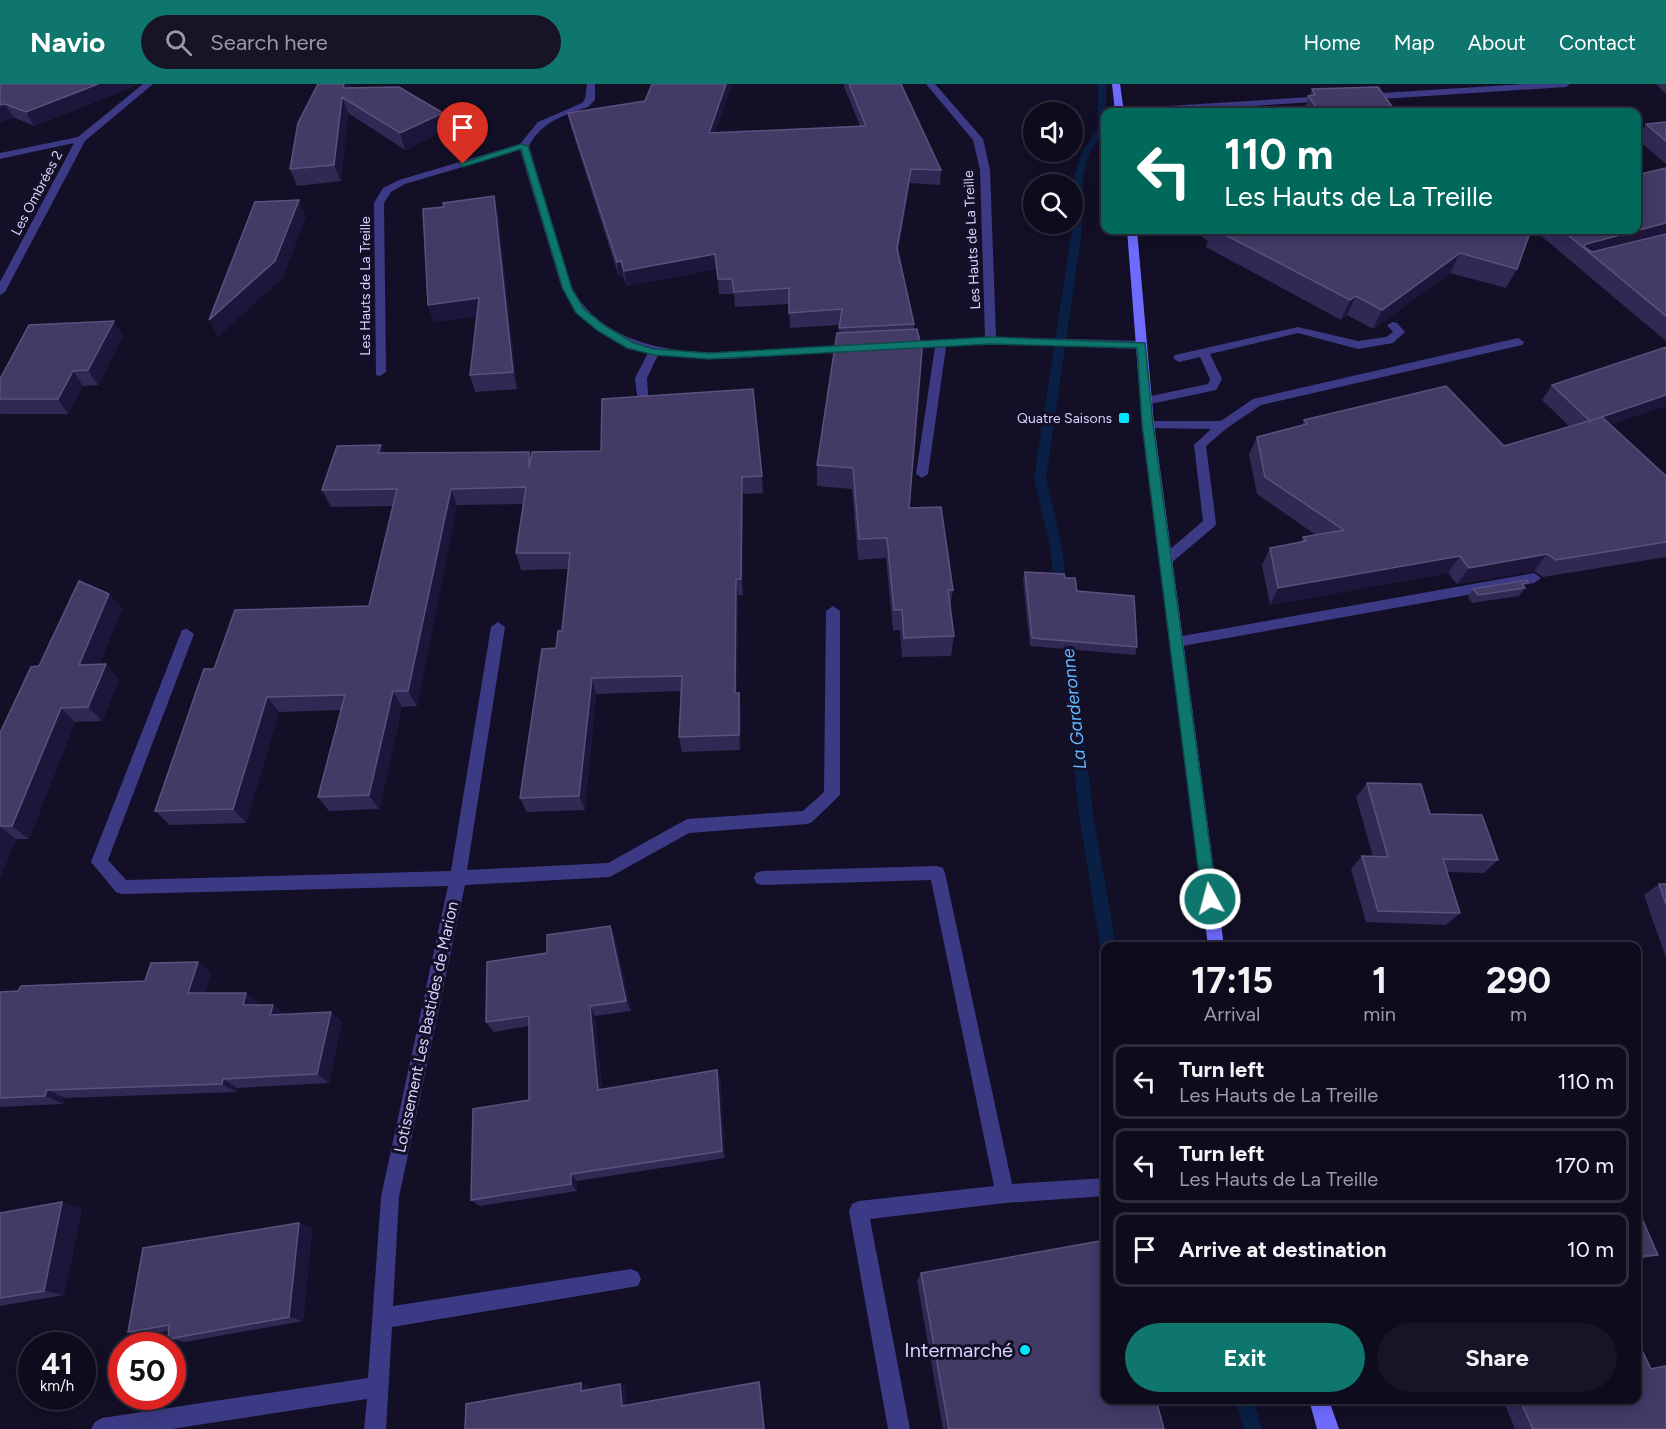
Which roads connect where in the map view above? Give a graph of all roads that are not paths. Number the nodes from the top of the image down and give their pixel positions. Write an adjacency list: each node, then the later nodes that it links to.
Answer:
1 (149, 84): 10 (street, Les Ombrées 2)
2 (591, 84): 11 (street)
3 (930, 84): 16 (street, Les Hauts de La Treille)
4 (1116, 84): 8 (main road)
5 (1566, 84): 6 (street)
6 (1355, 97)
7 (1343, 98): 9 (street)
8 (1119, 108)
9 (1184, 108)
10 (81, 139): 12 (street, Les Ombrées 2); 14 (street, Les Ombrées 2)
11 (524, 146): 23 (street); 25 (street, Les Hauts de La Treille)
12 (0, 156)
13 (1132, 234): 19 (main road)
14 (0, 292)
15 (1393, 325): 22 (street)
16 (991, 340): 18 (street); 19 (street)
17 (1518, 342): 29 (street)
18 (941, 344): 20 (street); 30 (street)
19 (1142, 345): 26 (main road)
20 (892, 346)
21 (869, 348): 23 (street)
22 (1203, 351): 24 (street); 26 (street)
23 (654, 352): 27 (street)
24 (1179, 358)
25 (380, 372)
26 (1146, 401): 28 (main road)
27 (643, 408)
28 (1148, 424): 29 (street); 31 (main road)
29 (1223, 425): 31 (street)
30 (922, 474)
31 (1166, 560): 36 (main road)
32 (1534, 578): 36 (street)
33 (833, 611): 37 (street)
34 (498, 627): 37 (street, Lotissement Les Bastides de Marion)
35 (187, 634): 37 (street)
36 (1177, 642): 39 (main road)
37 (458, 878): 43 (street, Lotissement Les Bastides de Marion)
38 (762, 878): 41 (street)
39 (1215, 942)
40 (1101, 1186): 41 (street)
41 (1005, 1194): 48 (street)
42 (631, 1280): 43 (street)
43 (382, 1318): 44 (street, Lotissement Les Bastides de Marion)
44 (378, 1387): 46 (street); 47 (street, Lotissement Les Bastides de Marion)
45 (1320, 1404): 49 (main road)
46 (102, 1429)
47 (375, 1429)
48 (899, 1429)
49 (1328, 1429)

